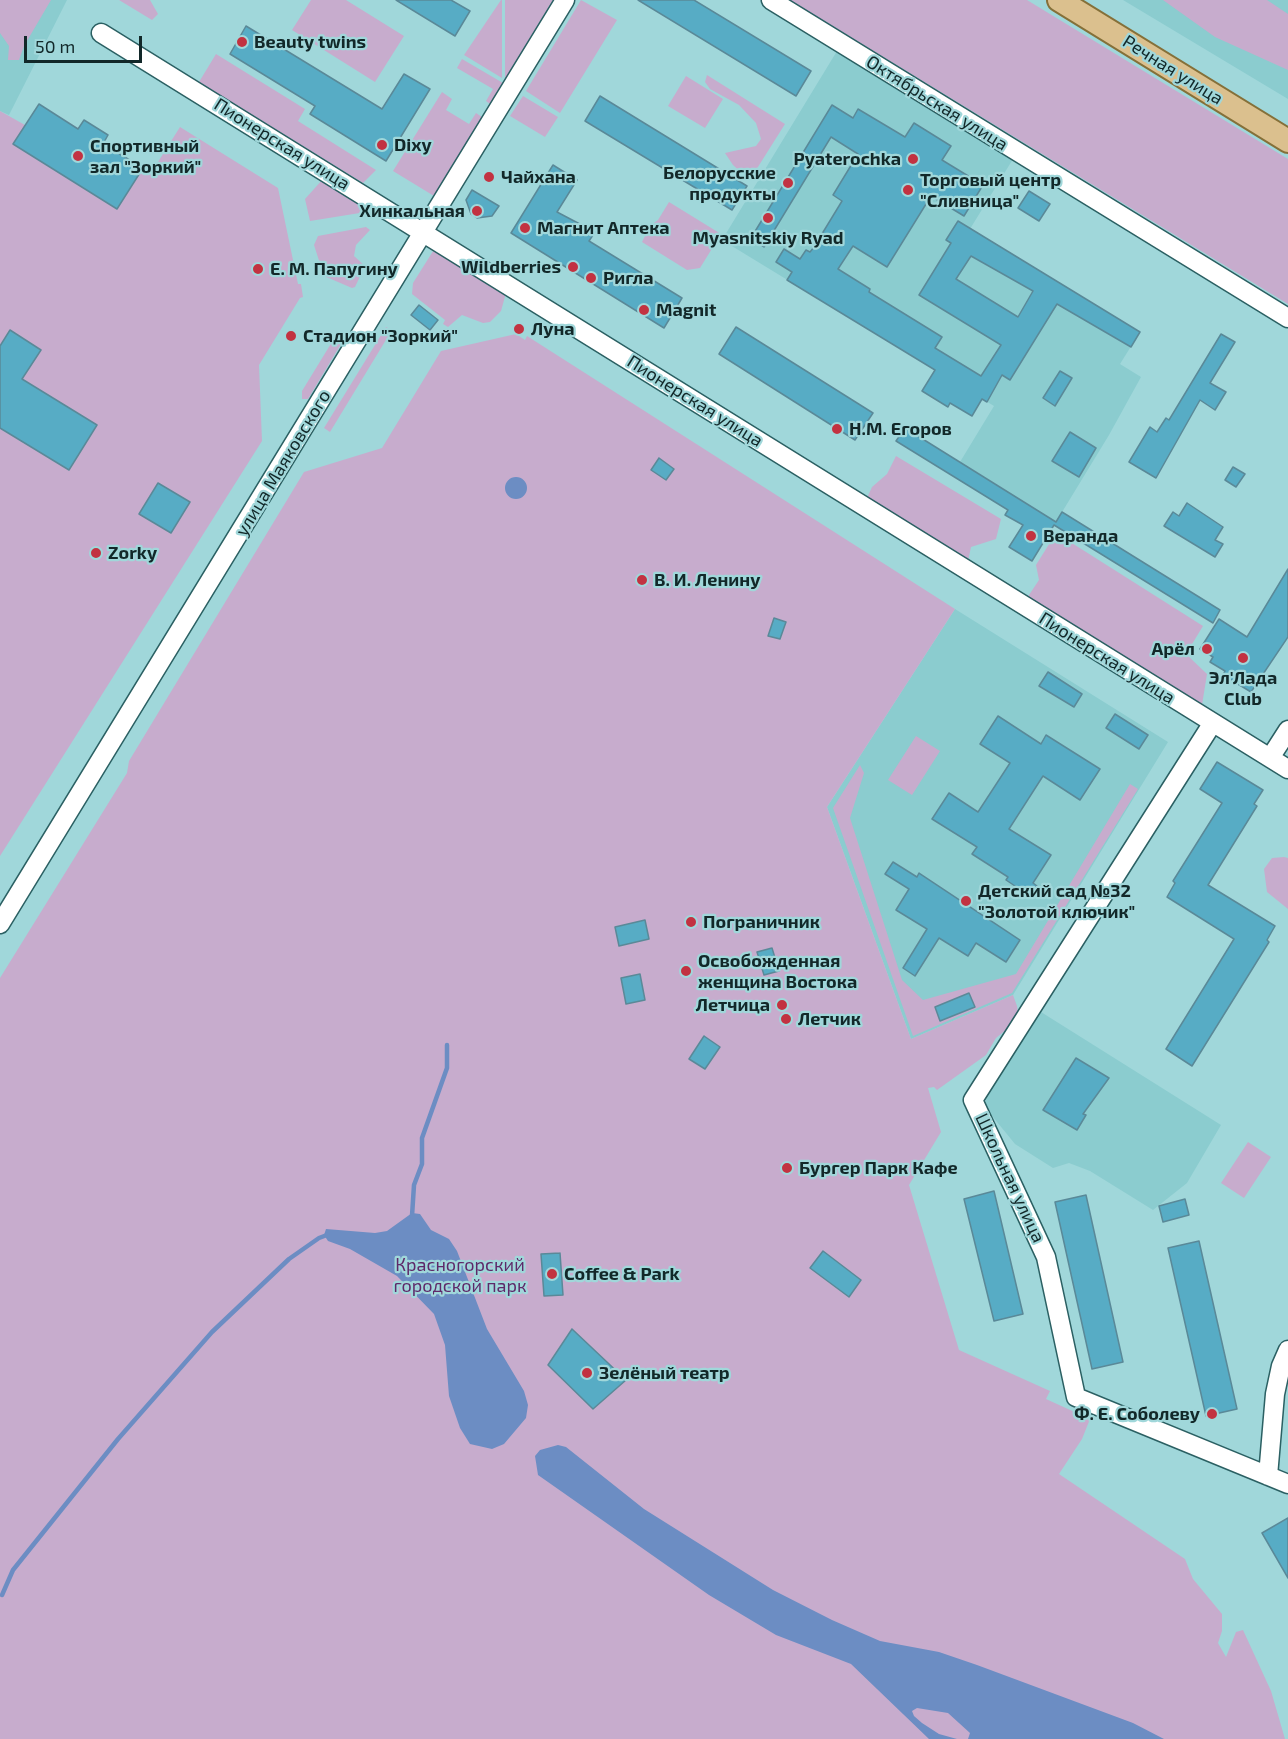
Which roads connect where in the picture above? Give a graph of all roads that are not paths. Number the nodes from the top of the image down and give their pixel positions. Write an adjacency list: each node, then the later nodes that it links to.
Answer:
1 (565, 0): 6 (street, улица Маяковского)
2 (771, 0): 7 (street, Октябрьская улица)
3 (1059, 0): 5 (main road, Речная улица)
4 (101, 33): 6 (street, Пионерская улица)
5 (1288, 141)
6 (424, 232): 8 (street, Пионерская улица); 12 (street, улица Маяковского)
7 (1288, 318)
8 (1212, 724): 10 (street, Пионерская улица); 14 (street, Школьная улица)
9 (1288, 730): 10 (street)
10 (1270, 758): 11 (street, Пионерская улица)
11 (1288, 769)
12 (0, 924)
13 (1288, 1350): 14 (street)
14 (1268, 1476): 15 (street, Школьная улица)
15 (1288, 1484)

